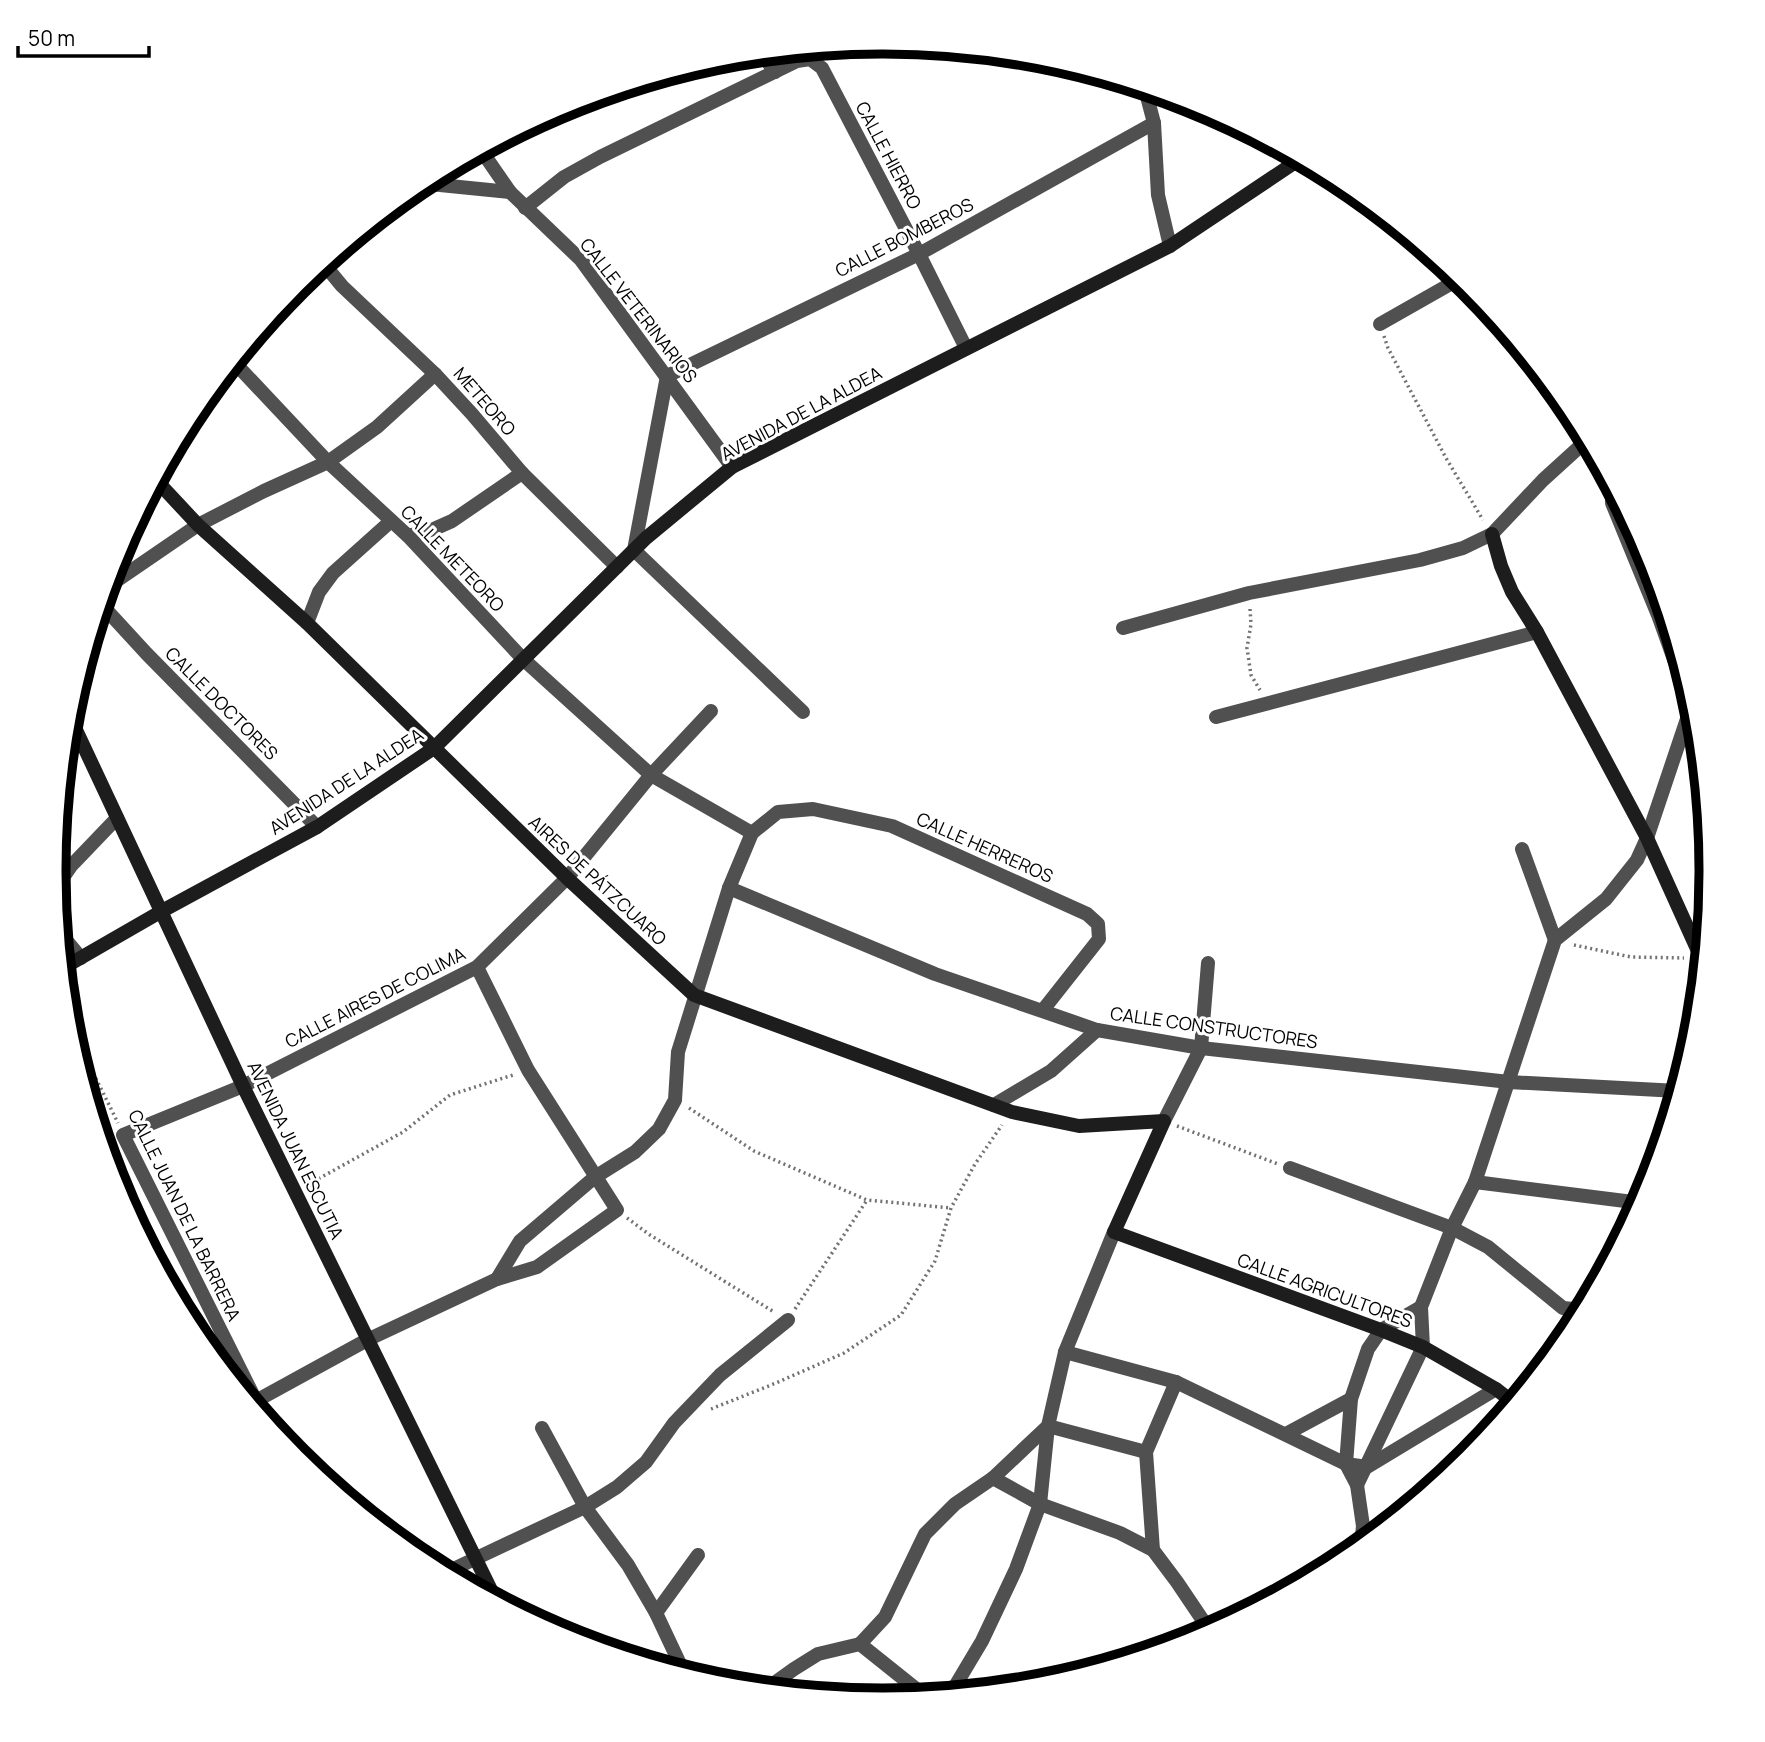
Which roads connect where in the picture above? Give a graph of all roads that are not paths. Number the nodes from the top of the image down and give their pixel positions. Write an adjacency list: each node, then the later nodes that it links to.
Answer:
1 (768, 62): 2 (street)
2 (775, 72): 9 (street); 11 (street, CALLE HIERRO)
3 (1148, 99): 4 (street)
4 (1154, 123): 10 (street); 11 (street, CALLE BOMBEROS)
5 (486, 157): 8 (street, CALLE VETERINARIOS)
6 (1292, 164): 10 (street, AVENIDA DE LA ALDEA)
7 (440, 185): 8 (street)
8 (510, 192): 9 (street, CALLE VETERINARIOS)
9 (525, 208): 18 (street, CALLE VETERINARIOS)
10 (1170, 246): 15 (street, AVENIDA DE LA ALDEA)
11 (919, 254): 15 (street, CALLE HIERRO); 18 (street, CALLE BOMBEROS)
12 (329, 271): 17 (street, METEORO)
13 (1448, 282): 14 (street)
14 (1380, 324)
15 (966, 348): 21 (street, AVENIDA DE LA ALDEA)
16 (240, 368): 20 (street, CALLE METEORO)
17 (435, 374): 20 (street); 22 (street, METEORO)
18 (667, 376): 21 (street, CALLE VETERINARIOS); 28 (street)
19 (1580, 447): 26 (street)
20 (328, 462): 24 (street, CALLE METEORO); 25 (street)
21 (732, 467): 28 (street, AVENIDA DE LA ALDEA)
22 (522, 474): 27 (street); 29 (street, METEORO)
23 (162, 487): 25 (street, AIRES DE PÁTZCUARO)
24 (391, 521): 27 (street, CALLE METEORO); 32 (street)
25 (198, 525): 30 (street); 32 (street, AIRES DE PÁTZCUARO)
26 (1492, 534): 33 (street); 34 (street)
27 (408, 536): 35 (street, CALLE METEORO)
28 (634, 550): 29 (street, AVENIDA DE LA ALDEA); 37 (street)
29 (617, 567): 35 (street, AVENIDA DE LA ALDEA)
30 (120, 578)
31 (108, 611): 44 (street, CALLE DOCTORES)
32 (307, 623): 41 (street, AIRES DE PÁTZCUARO)
33 (1123, 628)
34 (1537, 632): 38 (street); 46 (street)
35 (523, 659): 41 (street, AVENIDA DE LA ALDEA); 42 (street, CALLE METEORO)
36 (711, 711): 42 (street, CALLE AIRES DE COLIMA)
37 (803, 712)
38 (1216, 717)
39 (1686, 724): 46 (street)
40 (78, 734): 43 (street, AVENIDA JUAN ESCUTIA)
41 (435, 748): 44 (street, AVENIDA DE LA ALDEA); 49 (street, AIRES DE PÁTZCUARO)
42 (651, 775): 45 (street, CALLE METEORO); 49 (street, CALLE AIRES DE COLIMA)
43 (117, 818): 48 (street); 51 (street, AVENIDA JUAN ESCUTIA)
44 (317, 827): 51 (street, AVENIDA DE LA ALDEA)
45 (752, 833): 50 (street); 60 (street, CALLE HERREROS)
46 (1647, 838): 52 (street); 54 (street)
47 (1522, 849): 52 (street)
48 (66, 873)
49 (566, 878): 58 (street, CALLE AIRES DE COLIMA); 59 (street, AIRES DE PÁTZCUARO)
50 (729, 888): 59 (street); 60 (street, CALLE CONSTRUCTORES)
51 (162, 911): 55 (street, AVENIDA DE LA ALDEA); 64 (street, AVENIDA JUAN ESCUTIA)
52 (1555, 940): 63 (street)
53 (69, 945): 55 (street)
54 (1696, 946)
55 (80, 958): 56 (street, AVENIDA DE LA ALDEA)
56 (71, 963)
57 (1208, 963): 62 (street)
58 (477, 967): 64 (street, CALLE AIRES DE COLIMA); 70 (street)
59 (694, 995): 66 (street, AIRES DE PÁTZCUARO); 70 (street)
60 (1043, 1010): 61 (street, CALLE CONSTRUCTORES)
61 (1097, 1030): 62 (street, CALLE CONSTRUCTORES); 66 (street)
62 (1201, 1048): 63 (street, CALLE CONSTRUCTORES); 67 (street)
63 (1509, 1082): 65 (street, CALLE CONSTRUCTORES); 71 (street)
64 (243, 1086): 68 (street, CALLE AIRES DE COLIMA); 80 (street, AVENIDA JUAN ESCUTIA)
65 (1669, 1090)
66 (994, 1105): 67 (street, AIRES DE PÁTZCUARO)
67 (1164, 1121): 74 (street)
68 (123, 1135): 83 (street, CALLE JUAN DE LA BARRERA)
69 (1290, 1168): 73 (street)
70 (595, 1177): 75 (street); 75 (street)
71 (1475, 1182): 72 (street); 73 (street)
72 (1629, 1201)
73 (1452, 1228): 76 (street); 77 (street)
74 (1114, 1232): 79 (street, CALLE AGRICULTORES); 82 (street)
75 (497, 1279): 80 (street)
76 (1421, 1307): 79 (street); 81 (street)
77 (1572, 1309)
78 (788, 1320): 98 (street)
79 (1381, 1330): 81 (street, CALLE AGRICULTORES); 88 (street)
80 (367, 1340): 87 (street); 102 (street, AVENIDA JUAN ESCUTIA)
81 (1423, 1347): 85 (street, CALLE AGRICULTORES); 94 (street)
82 (1065, 1352): 84 (street); 89 (street)
83 (241, 1376)
84 (1176, 1382): 91 (street); 92 (street)
85 (1496, 1389): 86 (street, CALLE AGRICULTORES); 94 (street)
86 (1507, 1397)
87 (259, 1399)
88 (1351, 1399): 91 (street); 93 (street)
89 (1048, 1426): 92 (street); 95 (street); 97 (street)
90 (542, 1428): 98 (street)
91 (1286, 1434): 93 (street)
92 (1146, 1452): 100 (street)
93 (1346, 1464): 94 (street); 96 (street)
94 (1367, 1467): 96 (street)
95 (993, 1478): 97 (street); 107 (street)
96 (1357, 1485): 99 (street)
97 (1040, 1504): 100 (street); 110 (street)
98 (585, 1507): 102 (street); 105 (street)
99 (1368, 1527)
100 (1153, 1550): 106 (street)
101 (698, 1555): 105 (street)
102 (475, 1559): 103 (street); 104 (street, AVENIDA JUAN ESCUTIA)
103 (457, 1567)
104 (489, 1586)
105 (656, 1613): 108 (street)
106 (1204, 1622)
107 (860, 1644): 109 (street); 111 (street)
108 (679, 1662)
109 (777, 1681)
110 (956, 1684)
111 (914, 1687)

